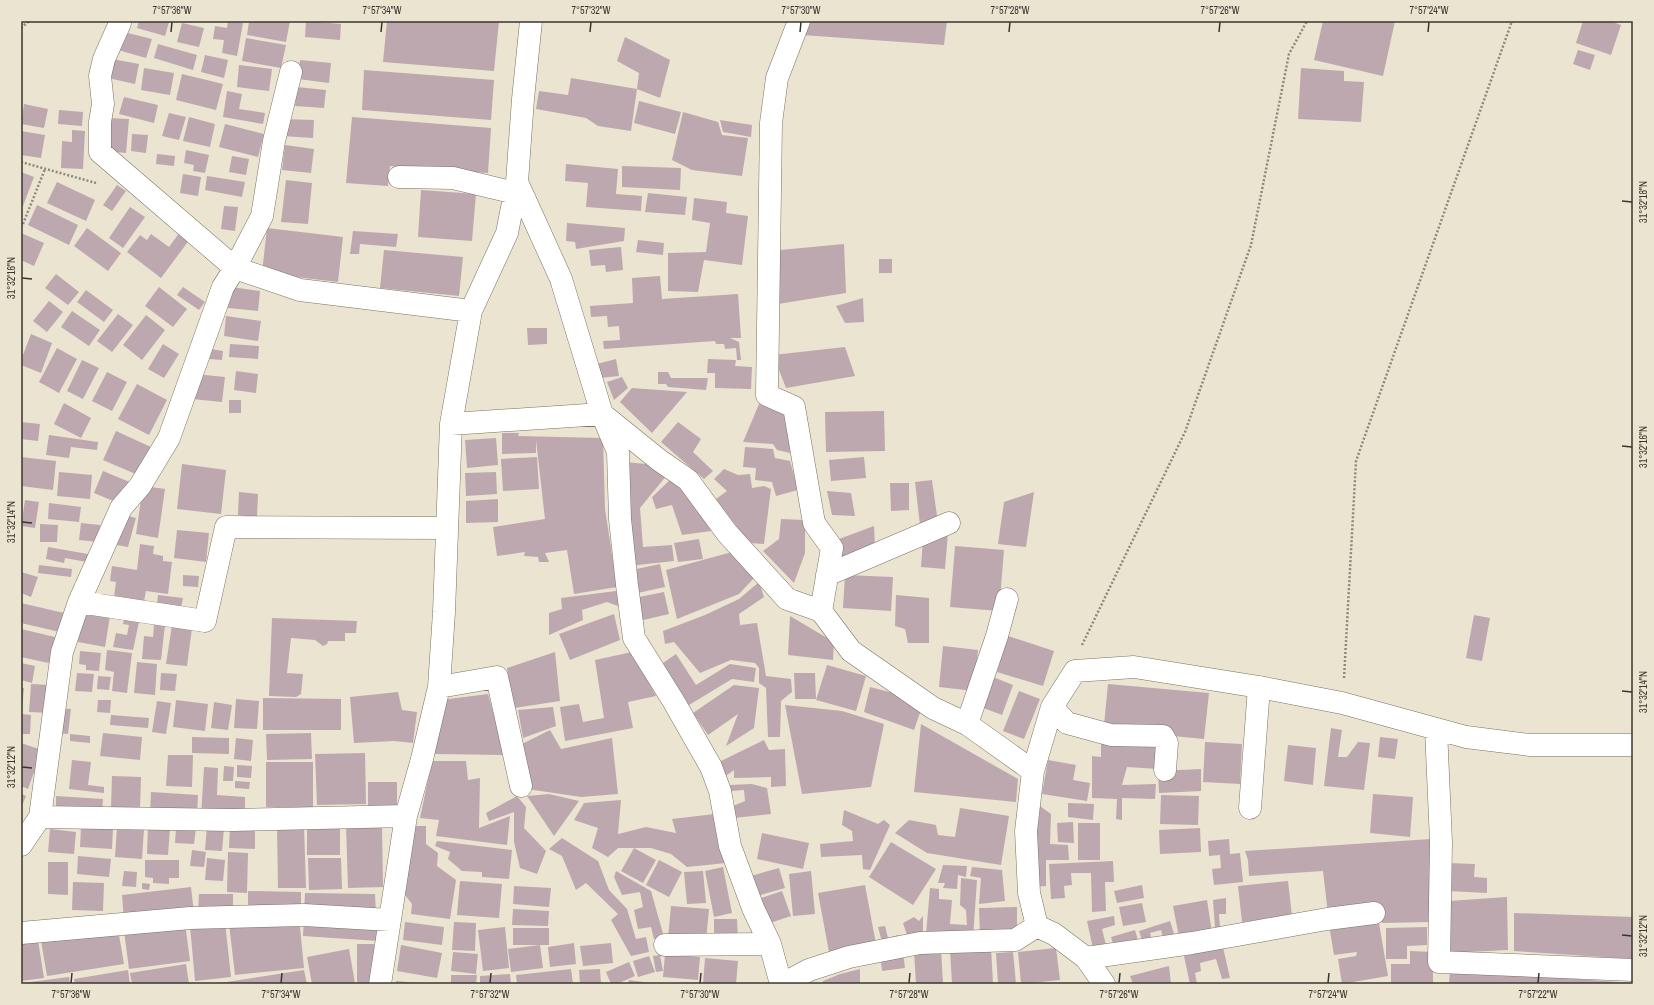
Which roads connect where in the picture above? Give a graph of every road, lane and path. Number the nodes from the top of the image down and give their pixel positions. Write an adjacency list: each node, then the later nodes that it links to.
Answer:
1 (29, 21): 7 (path)
2 (531, 21): 13 (street)
3 (799, 21): 21 (street)
4 (1307, 21): 25 (path)
5 (1512, 21): 28 (path)
6 (120, 23): 10 (street)
7 (21, 28)
8 (291, 72): 15 (street)
9 (21, 162): 11 (path)
10 (121, 168): 11 (path); 15 (street)
11 (45, 169): 14 (path)
12 (400, 177): 13 (street)
13 (516, 188): 16 (street); 17 (street)
14 (23, 224)
15 (235, 268): 16 (street); 23 (street)
16 (471, 311): 18 (street)
17 (602, 414): 18 (street); 24 (street); 44 (street)
18 (451, 424): 20 (street)
19 (949, 523): 21 (street)
20 (447, 528): 23 (street); 26 (street)
21 (827, 575): 24 (street)
22 (1007, 599): 30 (street)
23 (79, 602): 38 (street)
24 (821, 611): 30 (street)
25 (1075, 671): 27 (street); 29 (street)
26 (439, 687): 35 (street); 37 (street)
27 (1259, 687): 28 (street); 36 (street)
28 (1342, 703): 31 (street)
29 (1052, 706): 33 (street); 34 (street)
30 (967, 724): 34 (street)
31 (1436, 729): 32 (street); 47 (street)
32 (1633, 745)
33 (1165, 770)
34 (1033, 771): 42 (street)
35 (521, 786)
36 (1250, 808)
37 (406, 816): 38 (street); 41 (street)
38 (40, 817): 39 (street)
39 (21, 845)
40 (1374, 913): 46 (street)
41 (390, 920): 43 (street); 48 (street)
42 (1037, 926): 46 (street); 49 (street)
43 (21, 933)
44 (770, 944): 45 (street); 49 (street)
45 (665, 945)
46 (1086, 958): 50 (street)
47 (1633, 970)
48 (380, 984)
49 (782, 984)
50 (1104, 984)

